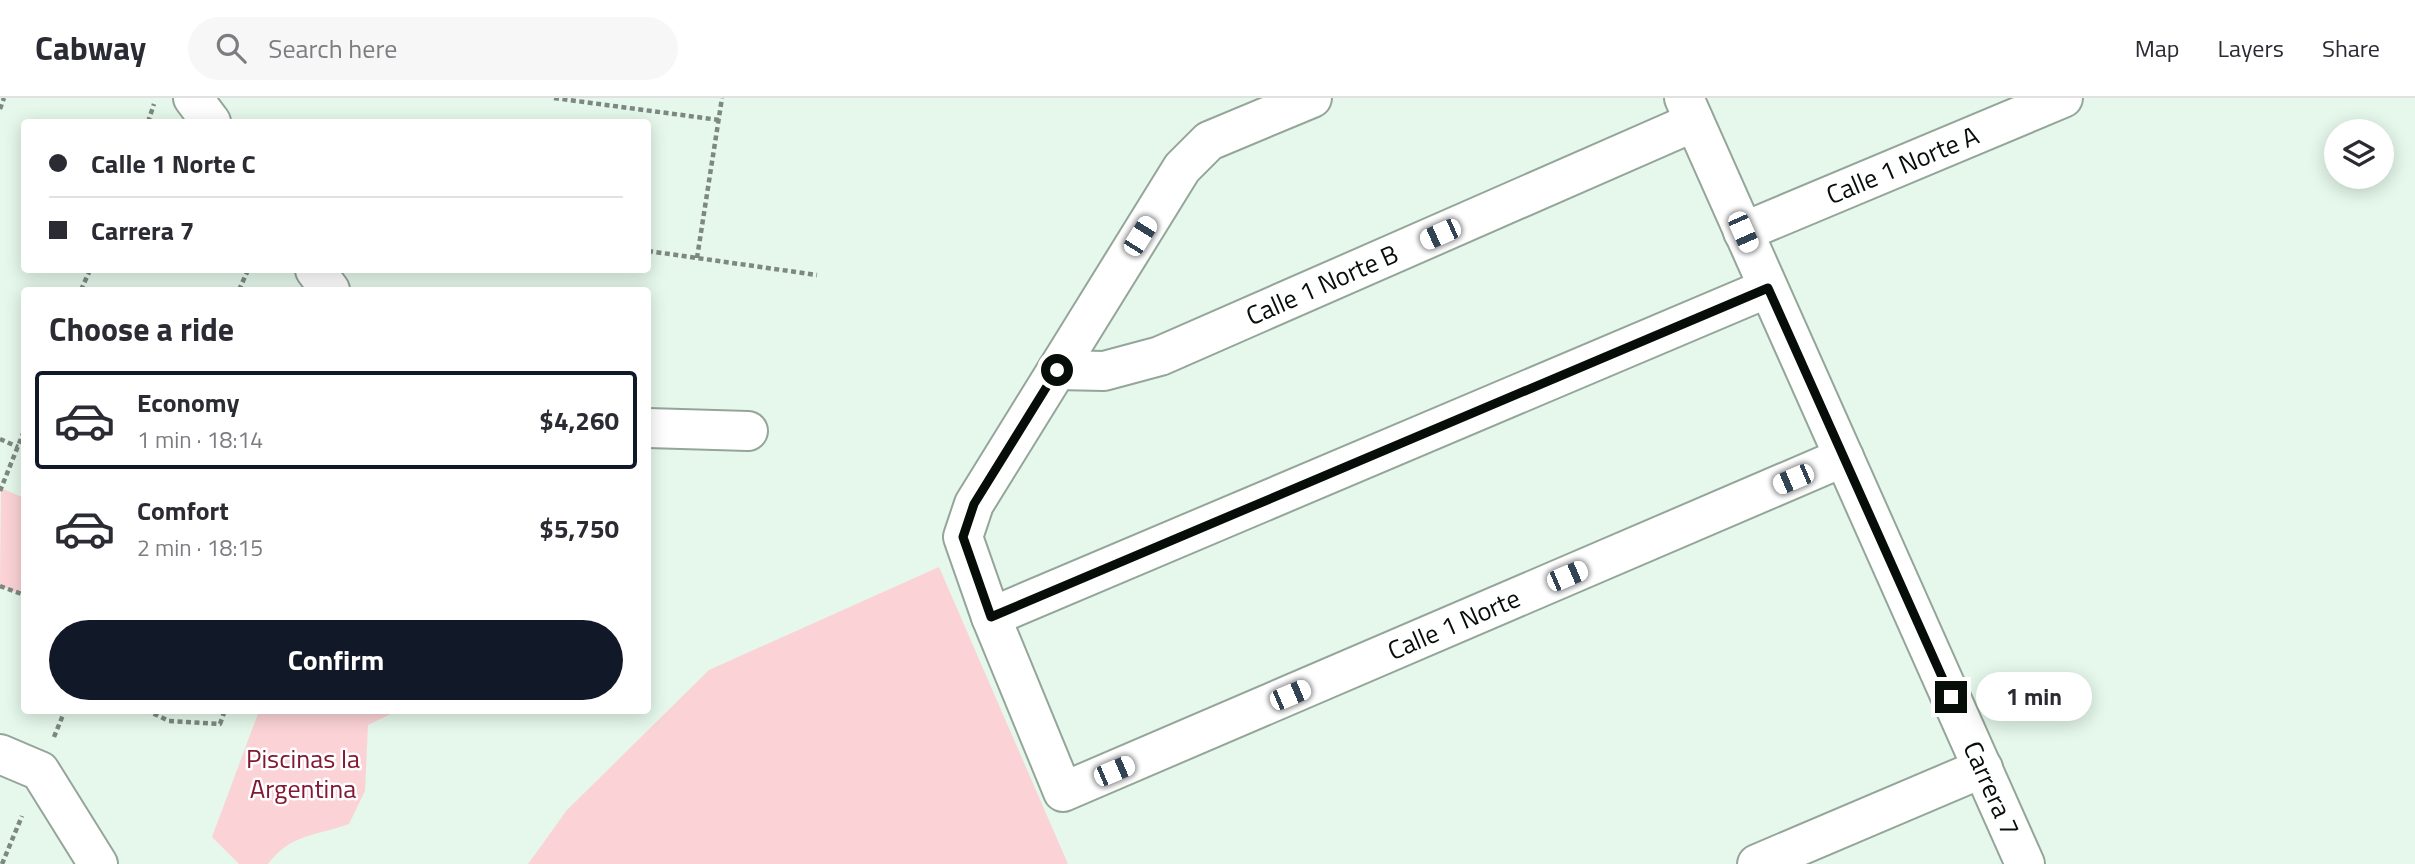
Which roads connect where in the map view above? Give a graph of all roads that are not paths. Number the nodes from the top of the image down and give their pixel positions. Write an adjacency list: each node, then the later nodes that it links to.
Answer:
1 (193, 98): 5 (street)
2 (1312, 98): 8 (street)
3 (2063, 98): 6 (street, Calle 1 Norte A)
4 (1689, 110): 6 (street, Carrera 7); 8 (street, Calle 1 Norte B)
5 (209, 119)
6 (1743, 232): 7 (street, Carrera 7)
7 (1768, 288): 11 (street, Carrera 7); 12 (street)
8 (1057, 370): 12 (street)
9 (651, 428): 10 (street)
10 (748, 431)
11 (1844, 457): 12 (street, Calle 1 Norte); 14 (street, Carrera 7)
12 (991, 617)
13 (0, 754): 16 (street)
14 (1983, 768): 15 (street); 18 (street, Carrera 7)
15 (1821, 852): 17 (street)
16 (98, 864)
17 (1757, 864)
18 (2025, 864)

